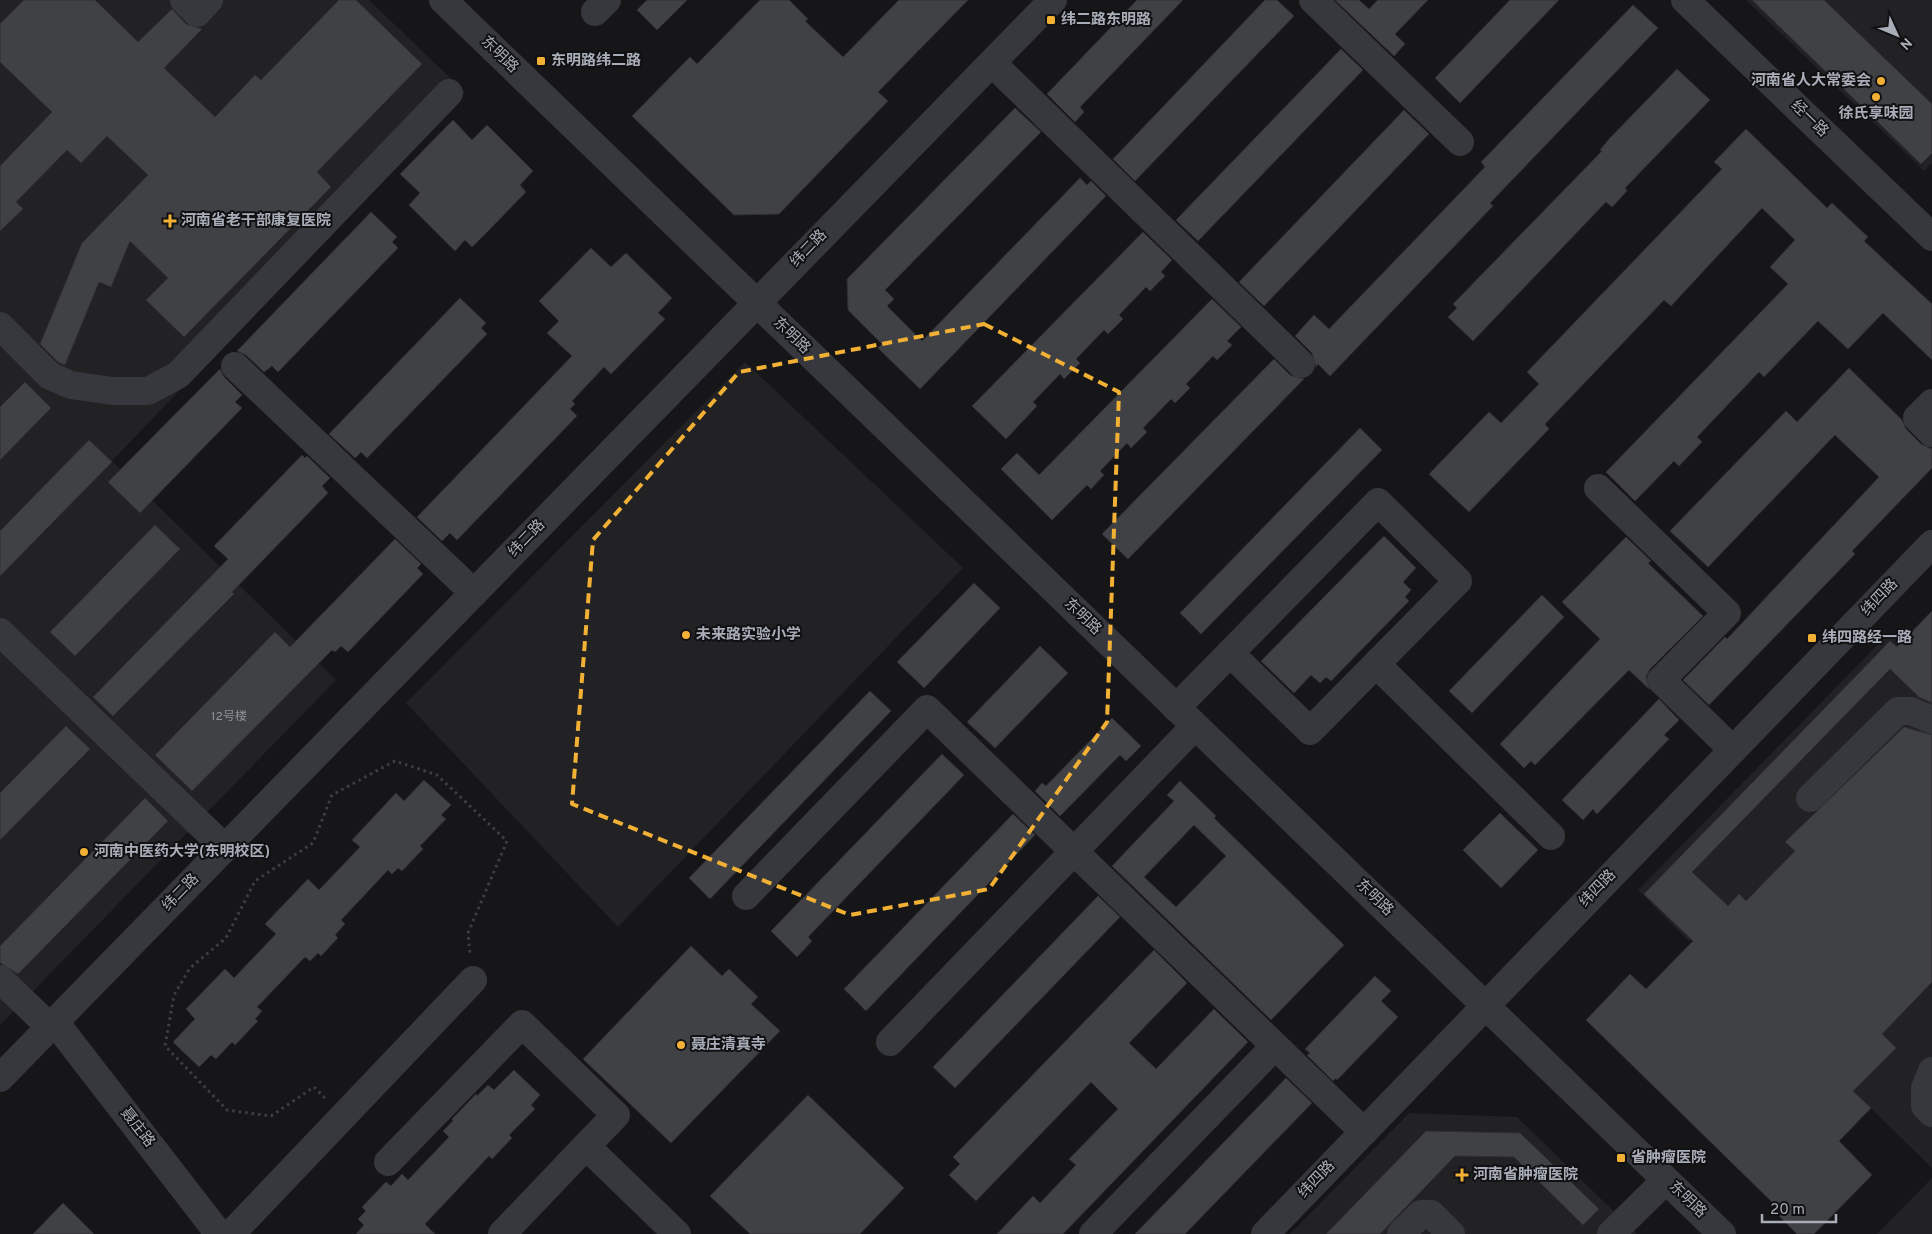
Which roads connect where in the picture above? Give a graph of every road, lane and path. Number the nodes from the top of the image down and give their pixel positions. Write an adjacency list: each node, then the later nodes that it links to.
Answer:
1 (184, 0): 2 (street)
2 (209, 0)
3 (443, 0): 11 (street, 东明路)
4 (1053, 0): 7 (street, 纬二路)
5 (1313, 0): 9 (street)
6 (1686, 0): 10 (street, 经一路)
7 (992, 63): 11 (street, 纬二路); 13 (street)
8 (449, 93): 12 (street)
9 (1460, 142)
10 (1932, 237)
11 (757, 303): 19 (street, 纬二路); 23 (street, 东明路)
12 (0, 326)
13 (1301, 364)
14 (235, 366): 19 (street)
15 (1932, 403): 16 (street)
16 (1932, 433)
17 (1598, 488): 25 (street)
18 (1932, 544): 25 (street, 纬四路)
19 (474, 593): 28 (street, 纬二路)
20 (0, 632): 28 (street)
21 (1230, 653): 22 (street); 22 (street); 23 (street)
22 (1376, 664): 27 (street)
23 (1186, 717): 29 (street); 33 (street, 东明路)
24 (1932, 720): 26 (street)
25 (1733, 750): 33 (street, 纬四路)
26 (1810, 798)
27 (1551, 836)
28 (225, 848): 34 (street, 纬二路)
29 (1074, 852): 30 (street); 35 (street); 36 (street)
30 (746, 896)
31 (0, 979): 34 (street, 聂庄路)
32 (473, 980): 40 (street); 40 (path)
33 (1486, 1006): 41 (street, 纬四路); 44 (street, 东明路)
34 (52, 1024): 38 (street, 纬二路); 45 (street, 聂庄路)
35 (890, 1042)
36 (1275, 1046): 41 (street); 49 (street)
37 (1932, 1070): 39 (street)
38 (0, 1078)
39 (1932, 1113)
40 (344, 1116): 46 (street)
41 (1364, 1132): 50 (street, 纬四路)
42 (586, 1146): 43 (street); 47 (street); 48 (street)
43 (388, 1162)
44 (1666, 1180): 53 (street); 54 (street, 东明路)
45 (219, 1234)
46 (232, 1234)
47 (502, 1234)
48 (677, 1234)
49 (1093, 1234)
50 (1265, 1234)
51 (1401, 1234): 52 (street)
52 (1451, 1234)
53 (1612, 1234)
54 (1722, 1234)

